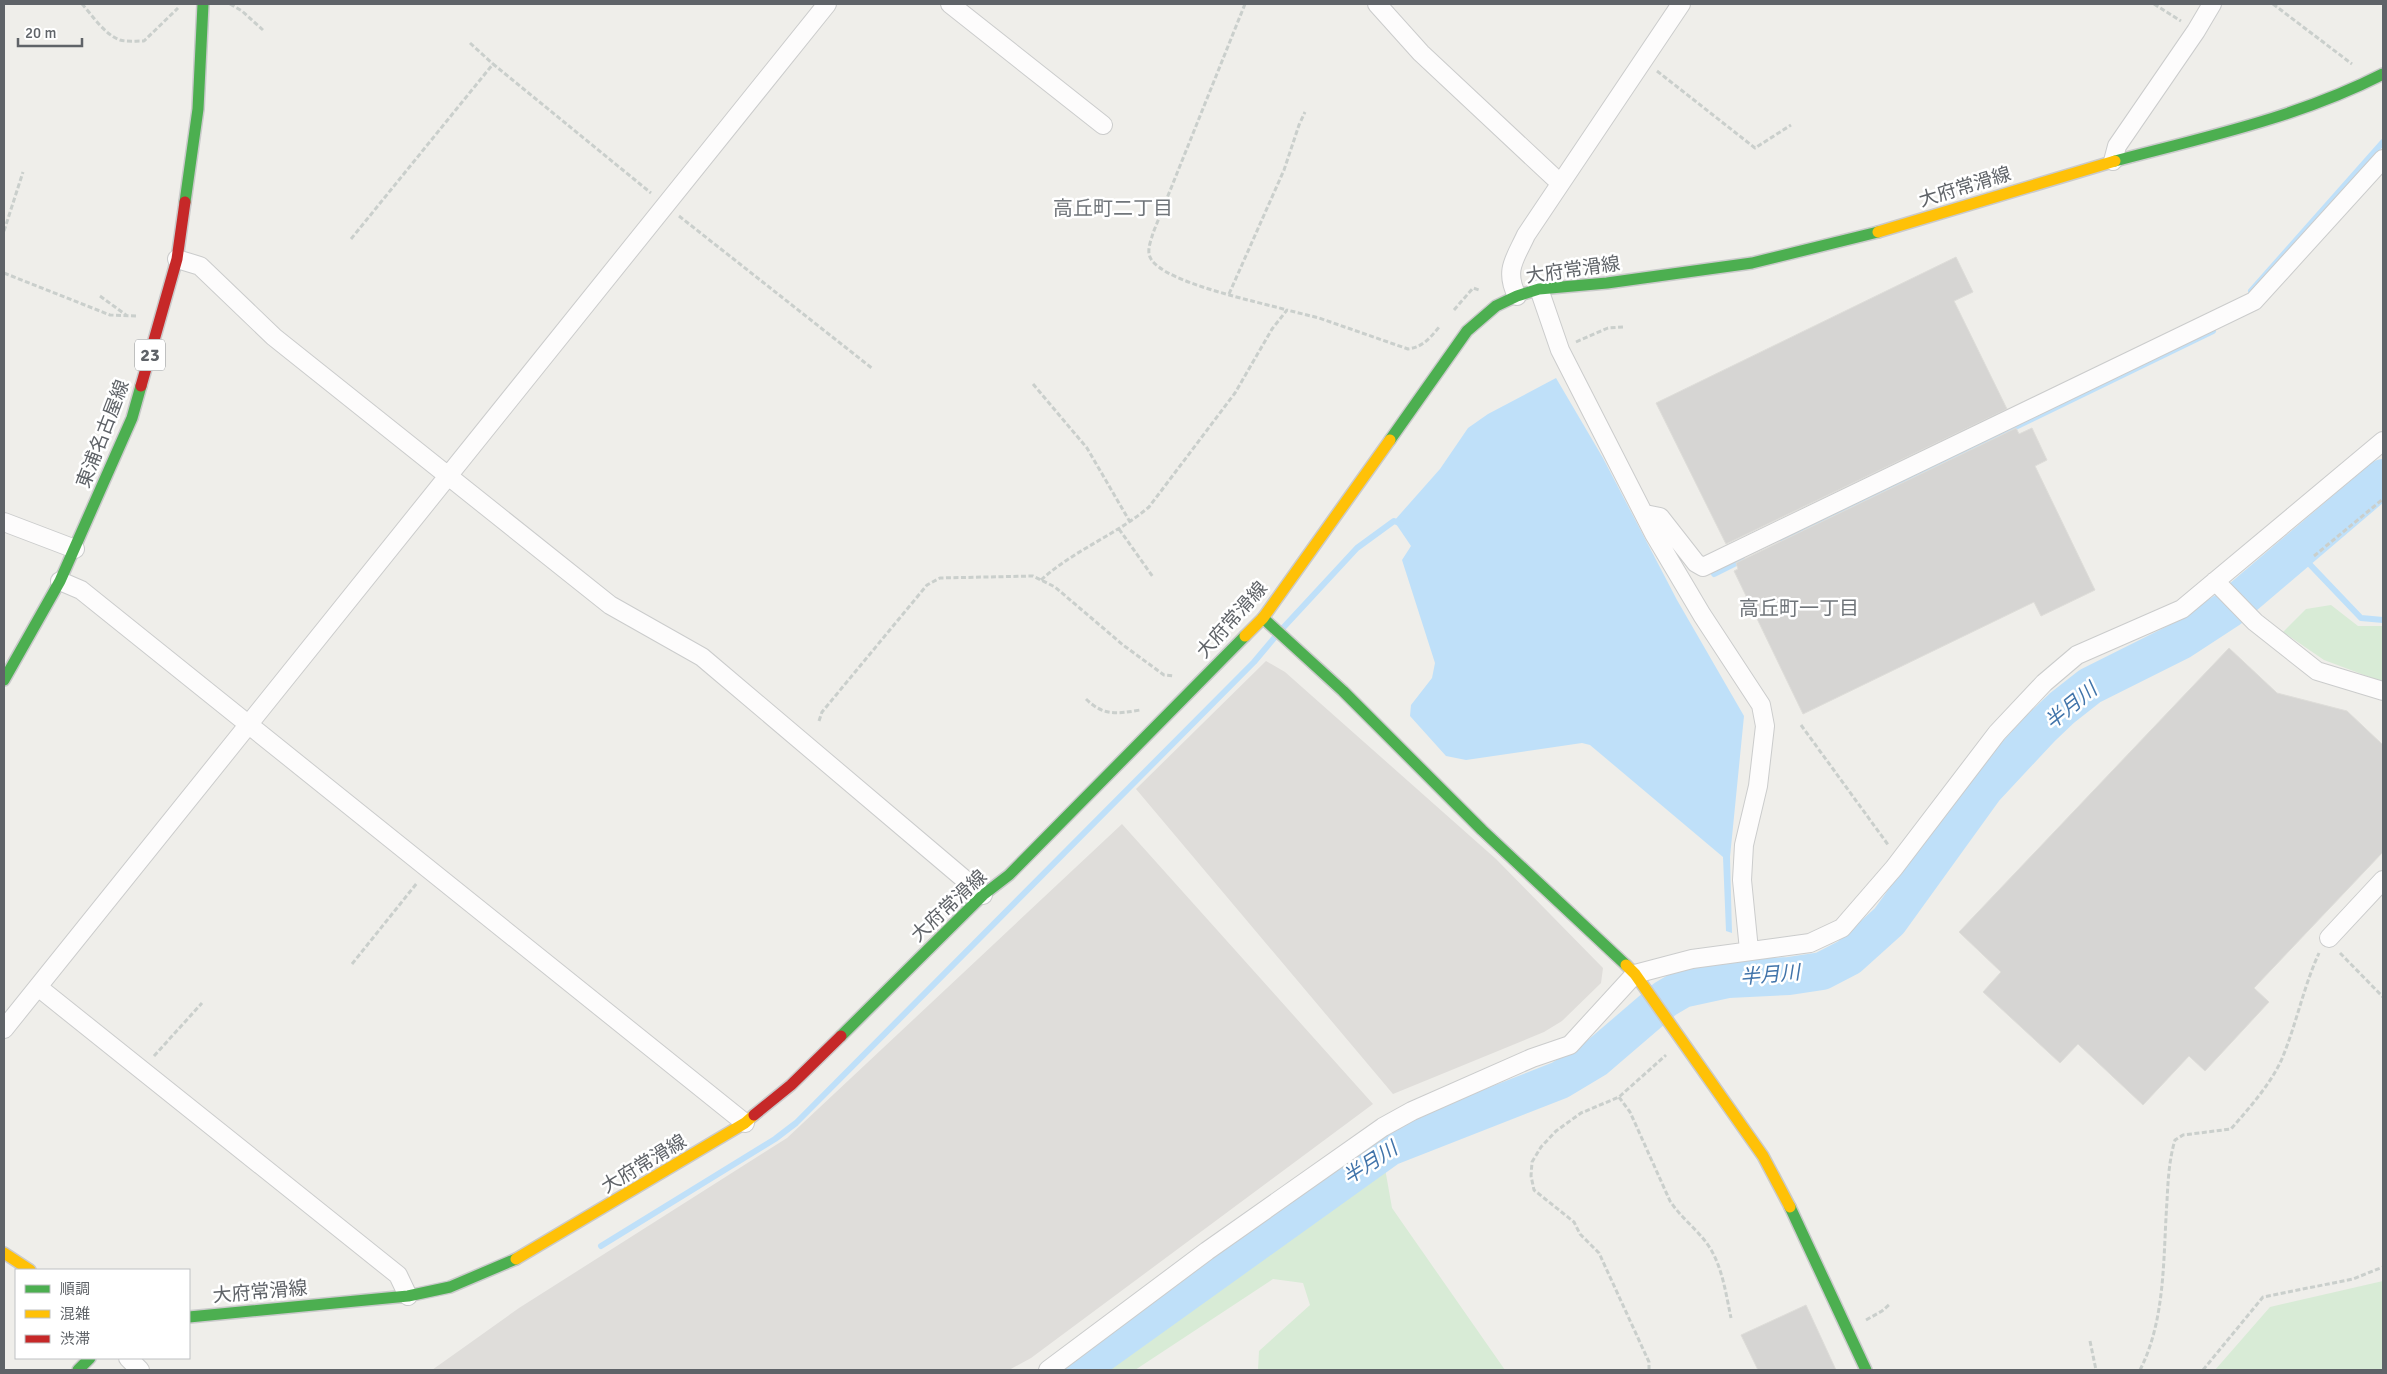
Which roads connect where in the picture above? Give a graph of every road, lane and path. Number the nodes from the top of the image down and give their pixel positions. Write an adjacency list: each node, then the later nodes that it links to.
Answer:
1 (82, 4): 2 (path)
2 (182, 4)
3 (202, 4): 30 (main road, 東浦名古屋線 / 23)
4 (230, 4): 13 (path)
5 (827, 4): 27 (street)
6 (950, 4): 21 (street)
7 (1245, 4): 33 (path)
8 (1377, 4): 26 (street)
9 (1681, 4): 16 (street)
10 (2154, 4): 14 (path)
11 (2212, 4): 14 (street)
12 (2273, 4): 19 (path)
13 (263, 30)
14 (2196, 31): 24 (street)
15 (470, 43): 17 (path)
16 (1642, 60): 22 (path); 26 (street)
17 (493, 64): 27 (path); 29 (path)
18 (2383, 74): 19 (main road, 大府常滑線)
19 (2369, 81): 24 (main road, 大府常滑線)
20 (1305, 112): 33 (path)
21 (1103, 125)
22 (1791, 125)
23 (2383, 160): 48 (street)
24 (2113, 161): 32 (main road, 大府常滑線)
25 (23, 172): 28 (path)
26 (1560, 183): 35 (street)
27 (666, 206): 43 (path); 46 (street)
28 (4, 231)
29 (351, 239)
30 (177, 259): 39 (main road, 東浦名古屋線 / 23); 46 (street)
31 (4, 273): 37 (path)
32 (1539, 289): 35 (main road, 大府常滑線); 42 (street)
33 (1229, 294): 36 (path)
34 (100, 296): 37 (path)
35 (1510, 298): 38 (path); 58 (main road, 大府常滑線)
36 (1287, 310): 40 (path); 50 (path)
37 (126, 315): 39 (path)
38 (1447, 318)
39 (159, 323): 52 (main road, 東浦名古屋線 / 23)
40 (1441, 325)
41 (1623, 327): 42 (path)
42 (1560, 350): 48 (street)
43 (873, 369)
44 (1033, 384): 50 (path)
45 (2383, 441): 57 (street)
46 (448, 476): 65 (street); 70 (street)
47 (2383, 499): 53 (path)
48 (1645, 514): 72 (street)
49 (4, 522): 52 (street)
50 (1130, 522): 51 (path)
51 (1119, 529): 54 (path); 55 (path)
52 (75, 549): 56 (main road, 東浦名古屋線 / 23)
53 (2314, 556)
54 (1153, 577)
55 (1041, 580): 59 (path); 64 (path)
56 (60, 581): 60 (main road, 東浦名古屋線 / 23); 65 (street)
57 (2215, 581): 61 (street); 67 (street)
58 (1263, 618): 63 (main road, 大府常滑線); 74 (main road)
59 (1181, 673)
60 (4, 680)
61 (2383, 691)
62 (1086, 699): 63 (path)
63 (1166, 715): 70 (main road, 大府常滑線)
64 (820, 722)
65 (248, 724): 68 (street); 75 (street)
66 (1801, 725): 67 (path)
67 (1902, 858): 72 (street)
68 (428, 869): 73 (path); 82 (street)
69 (2380, 891): 71 (street)
70 (983, 895): 82 (main road, 大府常滑線)
71 (2327, 940): 76 (path); 98 (path)
72 (1749, 950): 74 (street)
73 (352, 964)
74 (1635, 974): 79 (main road); 94 (street)
75 (38, 986): 78 (street); 80 (street)
76 (2383, 997)
77 (202, 1003): 80 (path)
78 (4, 1029)
79 (1683, 1040): 81 (path); 96 (main road)
80 (142, 1069): 86 (street)
81 (1619, 1097): 88 (path); 95 (path)
82 (745, 1123): 86 (main road, 大府常滑線)
83 (4, 1253): 85 (main road)
84 (2383, 1267): 99 (path)
85 (28, 1269)
86 (408, 1296): 87 (main road, 大府常滑線)
87 (190, 1316)
88 (1732, 1318)
89 (2090, 1341): 97 (path)
90 (89, 1359): 92 (main road)
91 (129, 1359): 93 (street)
92 (78, 1370)
93 (140, 1370)
94 (1048, 1370)
95 (1650, 1370)
96 (1866, 1370)
97 (2096, 1370)
98 (2140, 1370)
99 (2203, 1370)

